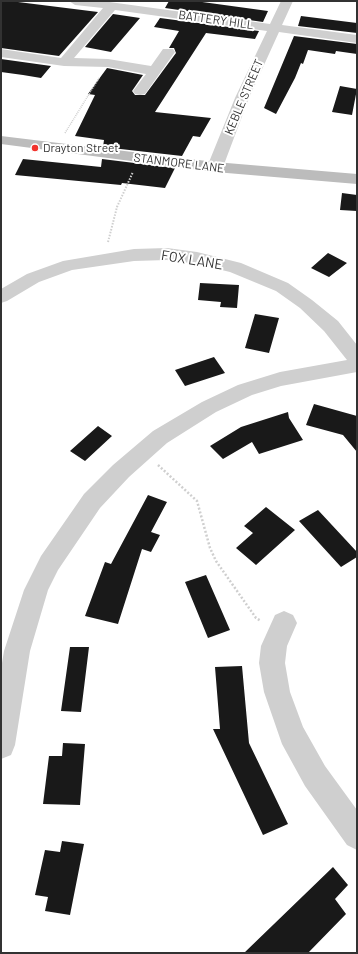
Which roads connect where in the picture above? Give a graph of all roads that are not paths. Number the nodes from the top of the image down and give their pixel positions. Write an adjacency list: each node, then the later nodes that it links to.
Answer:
1 (75, 1): 3 (street, BATTERY HILL)
2 (287, 1): 4 (street, KEBLE STREET)
3 (112, 6): 4 (street, BATTERY HILL); 8 (street)
4 (275, 28): 5 (street, BATTERY HILL); 12 (street, KEBLE STREET)
5 (357, 39)
6 (168, 52): 9 (street)
7 (1, 54): 8 (street)
8 (64, 62): 9 (street)
9 (154, 71): 10 (street)
10 (140, 91)
11 (1, 140): 12 (street, STANMORE LANE)
12 (215, 168): 13 (street, STANMORE LANE)
13 (357, 179)
14 (1, 297): 15 (street, FOX LANE)
15 (357, 359)
16 (357, 365): 18 (street)
17 (282, 628): 19 (street)
18 (1, 745)
19 (357, 835)

